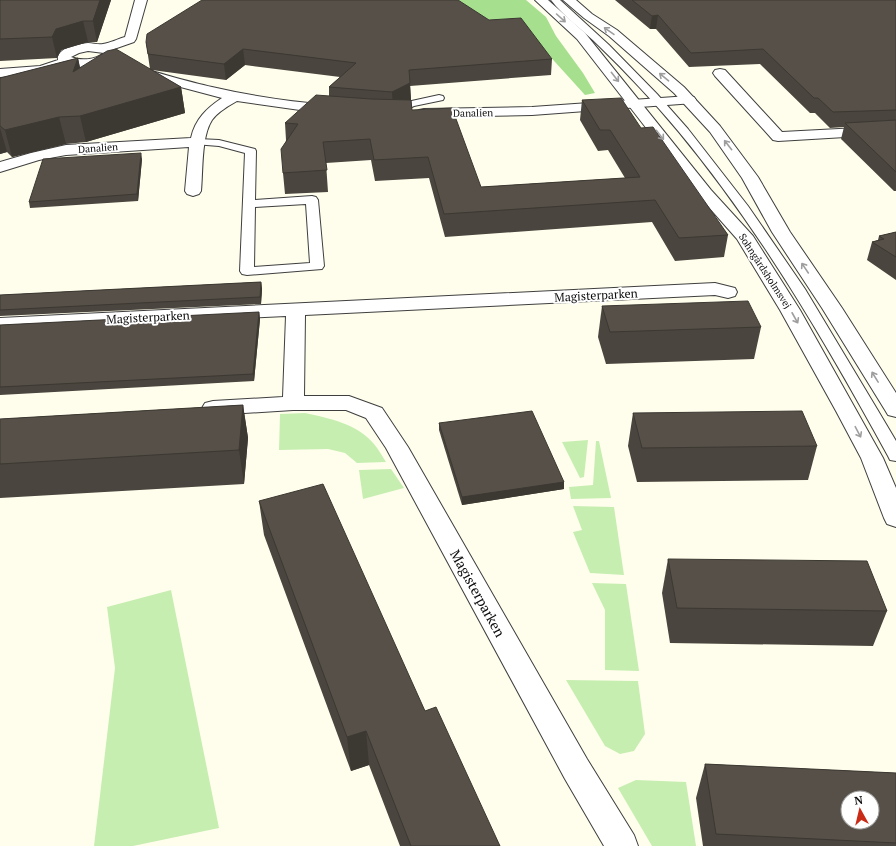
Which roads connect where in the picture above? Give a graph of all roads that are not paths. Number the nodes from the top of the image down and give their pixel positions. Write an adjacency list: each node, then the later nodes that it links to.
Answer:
1 (141, 0): 5 (street)
2 (541, 0): 14 (street, Sohngårdsholmsvej, one-way to 14)
3 (555, 0): 13 (lane)
4 (569, 0): 12 (street, one-way to 4)
5 (102, 54): 6 (street); 8 (street)
6 (115, 65)
7 (130, 70): 10 (street)
8 (0, 73)
9 (720, 73): 18 (street)
10 (233, 97): 15 (street); 19 (street)
11 (439, 98): 17 (lane)
12 (689, 100): 13 (street, Danalien); 28 (street, one-way to 12)
13 (658, 102): 14 (street, Danalien); 29 (lane)
14 (636, 104): 17 (street, Danalien); 30 (street, Sohngårdsholmsvej, one-way to 30)
15 (346, 110)
16 (376, 113): 17 (street, Danalien)
17 (391, 114)
18 (896, 130)
19 (198, 142): 20 (street, Danalien); 21 (street); 22 (lane)
20 (0, 167)
21 (193, 190)
22 (249, 204): 22 (lane)
23 (728, 292): 24 (street, Magisterparken)
24 (296, 310): 25 (street, Magisterparken); 26 (street)
25 (0, 324)
26 (294, 403): 27 (street, Magisterparken); 31 (street, Magisterparken)
27 (195, 409)
28 (896, 410)
29 (896, 456)
30 (894, 511)
31 (622, 846)

